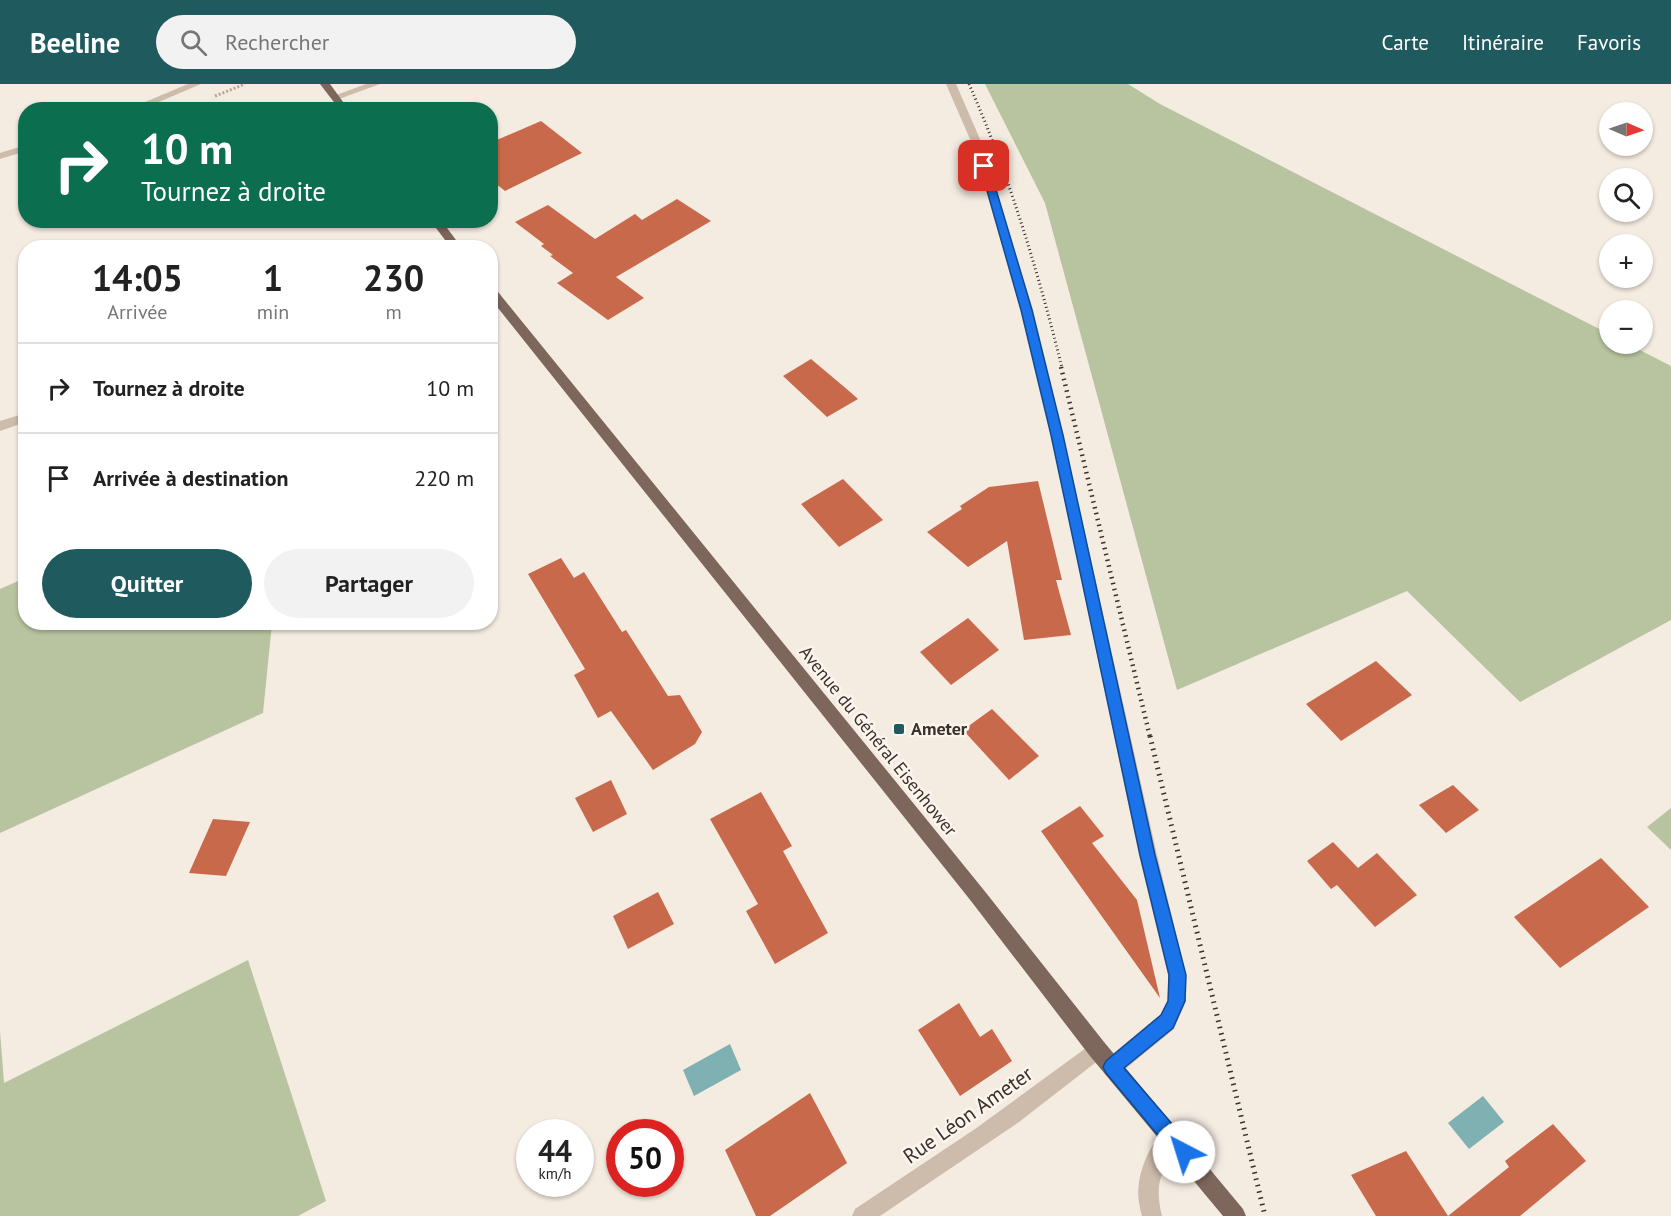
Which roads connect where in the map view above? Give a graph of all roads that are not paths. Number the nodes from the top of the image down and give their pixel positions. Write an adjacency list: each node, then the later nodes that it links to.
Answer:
1 (196, 84): 6 (street)
2 (325, 84): 5 (main road)
3 (375, 84): 5 (street)
4 (951, 84): 16 (street)
5 (336, 97): 7 (main road)
6 (150, 102)
7 (339, 102)
8 (18, 150): 9 (street)
9 (0, 156)
10 (441, 228): 11 (main road)
11 (451, 240)
12 (498, 300): 15 (main road, Avenue du Général Eisenhower)
13 (18, 420): 14 (street)
14 (0, 426)
15 (1096, 1048): 16 (main road, Avenue du Général Eisenhower); 18 (street, Rue Léon Ameter)
16 (1112, 1067): 17 (main road, Avenue du Général Eisenhower)
17 (1172, 1136): 19 (street); 20 (main road, Avenue du Général Eisenhower)
18 (862, 1216)
19 (1152, 1216)
20 (1236, 1216)

